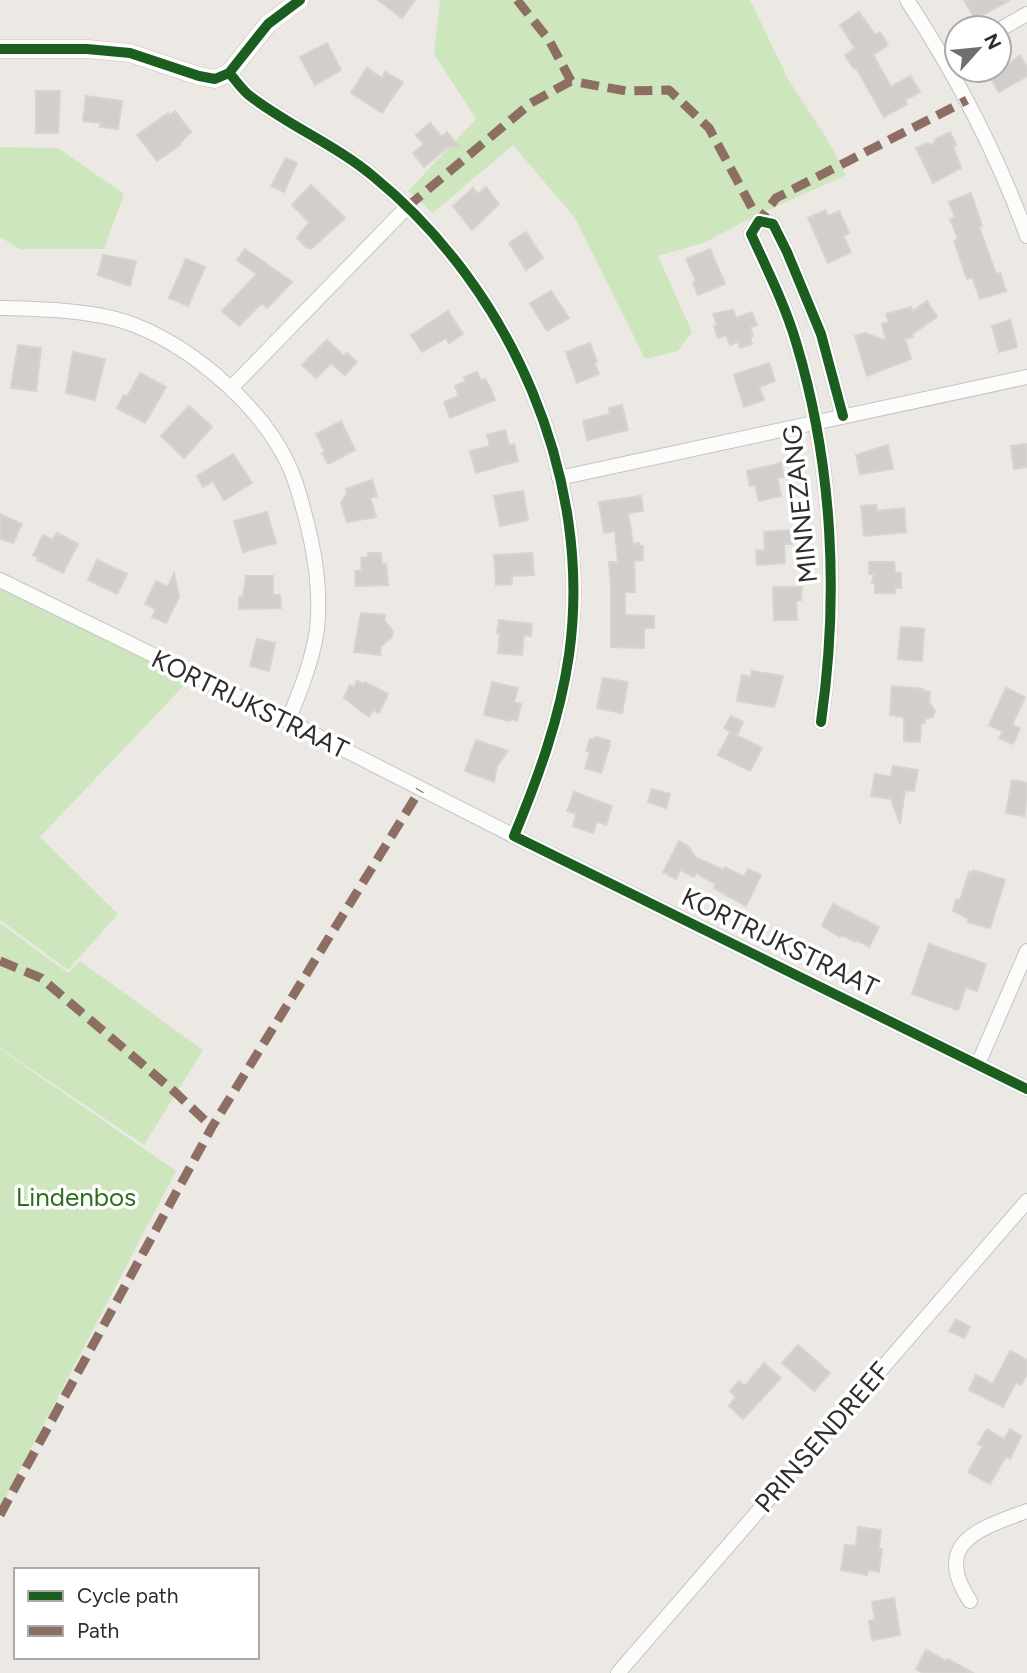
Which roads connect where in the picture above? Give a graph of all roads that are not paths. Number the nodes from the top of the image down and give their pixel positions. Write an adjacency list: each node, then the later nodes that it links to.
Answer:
1 (300, 0): 5 (street)
2 (907, 0): 3 (street)
3 (943, 46)
4 (0, 49): 5 (street)
5 (229, 72): 7 (street)
6 (963, 84): 8 (street)
7 (407, 207): 11 (street); 14 (street)
8 (1027, 236)
9 (0, 308): 11 (street)
10 (1027, 377): 12 (street, MINNEZANG)
11 (232, 387): 16 (street)
12 (843, 416): 13 (street, MINNEZANG); 13 (street, MINNEZANG)
13 (817, 424): 14 (street, MINNEZANG); 17 (street, MINNEZANG)
14 (559, 478): 18 (street)
15 (0, 580): 16 (street, KORTRIJKSTRAAT)
16 (288, 721): 18 (street, KORTRIJKSTRAAT)
17 (821, 722)
18 (514, 836): 20 (street, KORTRIJKSTRAAT)
19 (1027, 951): 20 (street)
20 (978, 1064): 21 (street, KORTRIJKSTRAAT)
21 (1027, 1088)
22 (1027, 1201): 25 (street, PRINSENDREEF)
23 (1027, 1511): 24 (street)
24 (970, 1601)
25 (618, 1673)

